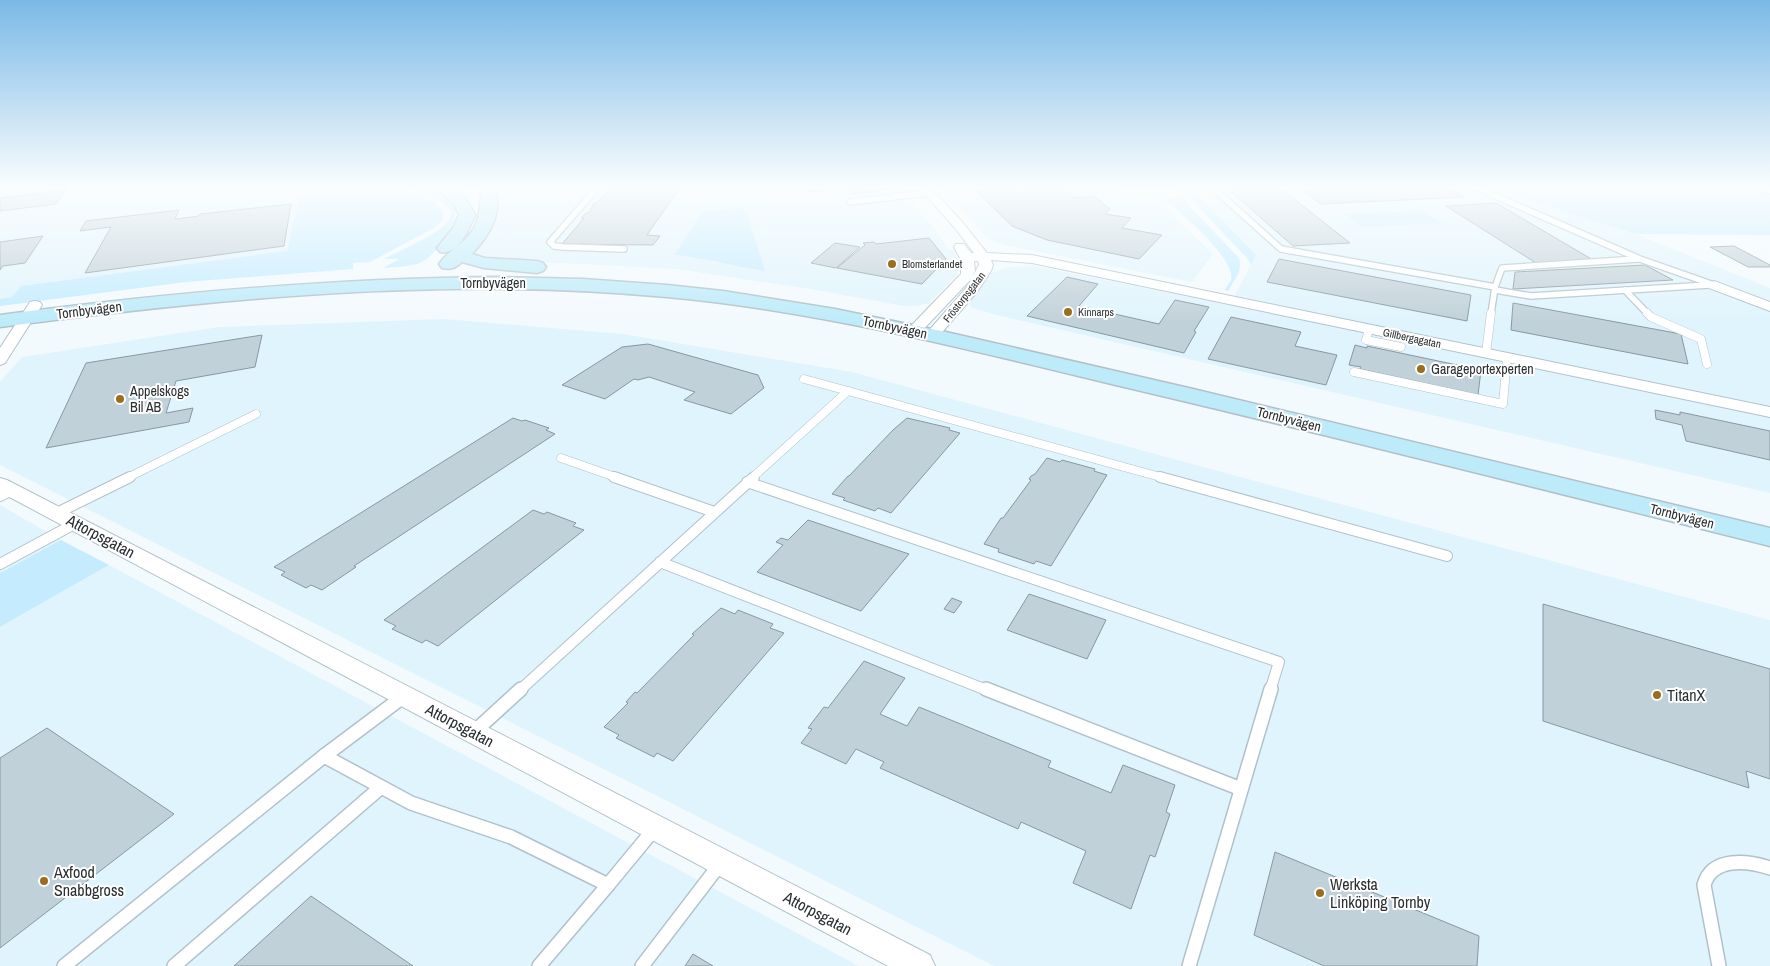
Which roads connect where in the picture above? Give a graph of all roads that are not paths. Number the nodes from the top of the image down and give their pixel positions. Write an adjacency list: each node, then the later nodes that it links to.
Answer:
1 (459, 232): 14 (main road)
2 (478, 232): 9 (main road)
3 (557, 232): 8 (lane)
4 (950, 232): 11 (street, Fröstorpsgatan)
5 (958, 232): 12 (street, Fröstorpsgatan)
6 (1262, 232): 16 (lane)
7 (1578, 232): 10 (lane)
8 (624, 249)
9 (461, 256): 13 (main road); 14 (main road)
10 (1640, 259): 15 (lane); 16 (lane)
11 (968, 260): 12 (street, Gillbergagatan); 22 (street, Fröstorpsgatan)
12 (984, 260): 22 (street, Fröstorpsgatan); 23 (street, Gillbergagatan)
13 (597, 273): 14 (main road, Tornbyvägen); 22 (main road, Tornbyvägen)
14 (435, 276): 20 (main road, Tornbyvägen); 22 (main road, Tornbyvägen)
15 (1714, 285): 17 (lane); 18 (street)
16 (1495, 289): 17 (lane); 25 (lane)
17 (1625, 290): 28 (lane)
18 (1770, 307)
19 (0, 310): 20 (main road, Tornbyvägen)
20 (30, 311): 21 (main road, Tornbyvägen); 27 (street)
21 (0, 321)
22 (929, 327): 39 (main road, Tornbyvägen); 40 (main road, Tornbyvägen)
23 (1370, 330): 24 (lane); 25 (street, Gillbergagatan)
24 (1401, 347)
25 (1486, 354): 26 (street, Gillbergagatan)
26 (1508, 358): 29 (lane); 32 (street, Gillbergagatan)
27 (0, 360)
28 (1707, 364)
29 (1354, 372)
30 (804, 379): 31 (lane)
31 (848, 391): 35 (lane); 41 (lane)
32 (1770, 412)
33 (256, 414): 38 (lane)
34 (561, 458): 37 (lane)
35 (747, 482): 37 (lane); 48 (lane)
36 (4, 490): 38 (street, Attorpsgatan)
37 (714, 512): 42 (lane)
38 (66, 518): 43 (lane); 44 (street, Attorpsgatan)
39 (1770, 520)
40 (1770, 538)
41 (1447, 556)
42 (660, 562): 45 (lane); 48 (lane)
43 (0, 564)
44 (404, 696): 45 (street, Attorpsgatan); 46 (lane)
45 (474, 732): 49 (street, Attorpsgatan)
46 (324, 756): 47 (lane); 53 (lane)
47 (380, 788): 52 (lane); 54 (lane)
48 (1241, 789): 58 (lane)
49 (656, 828): 50 (street, Attorpsgatan); 52 (lane)
50 (721, 862): 56 (lane); 57 (street, Attorpsgatan)
51 (1770, 868): 59 (lane)
52 (608, 885): 55 (lane)
53 (64, 966)
54 (174, 966)
55 (539, 966)
56 (642, 966)
57 (919, 966)
58 (1189, 966)
59 (1719, 966)

